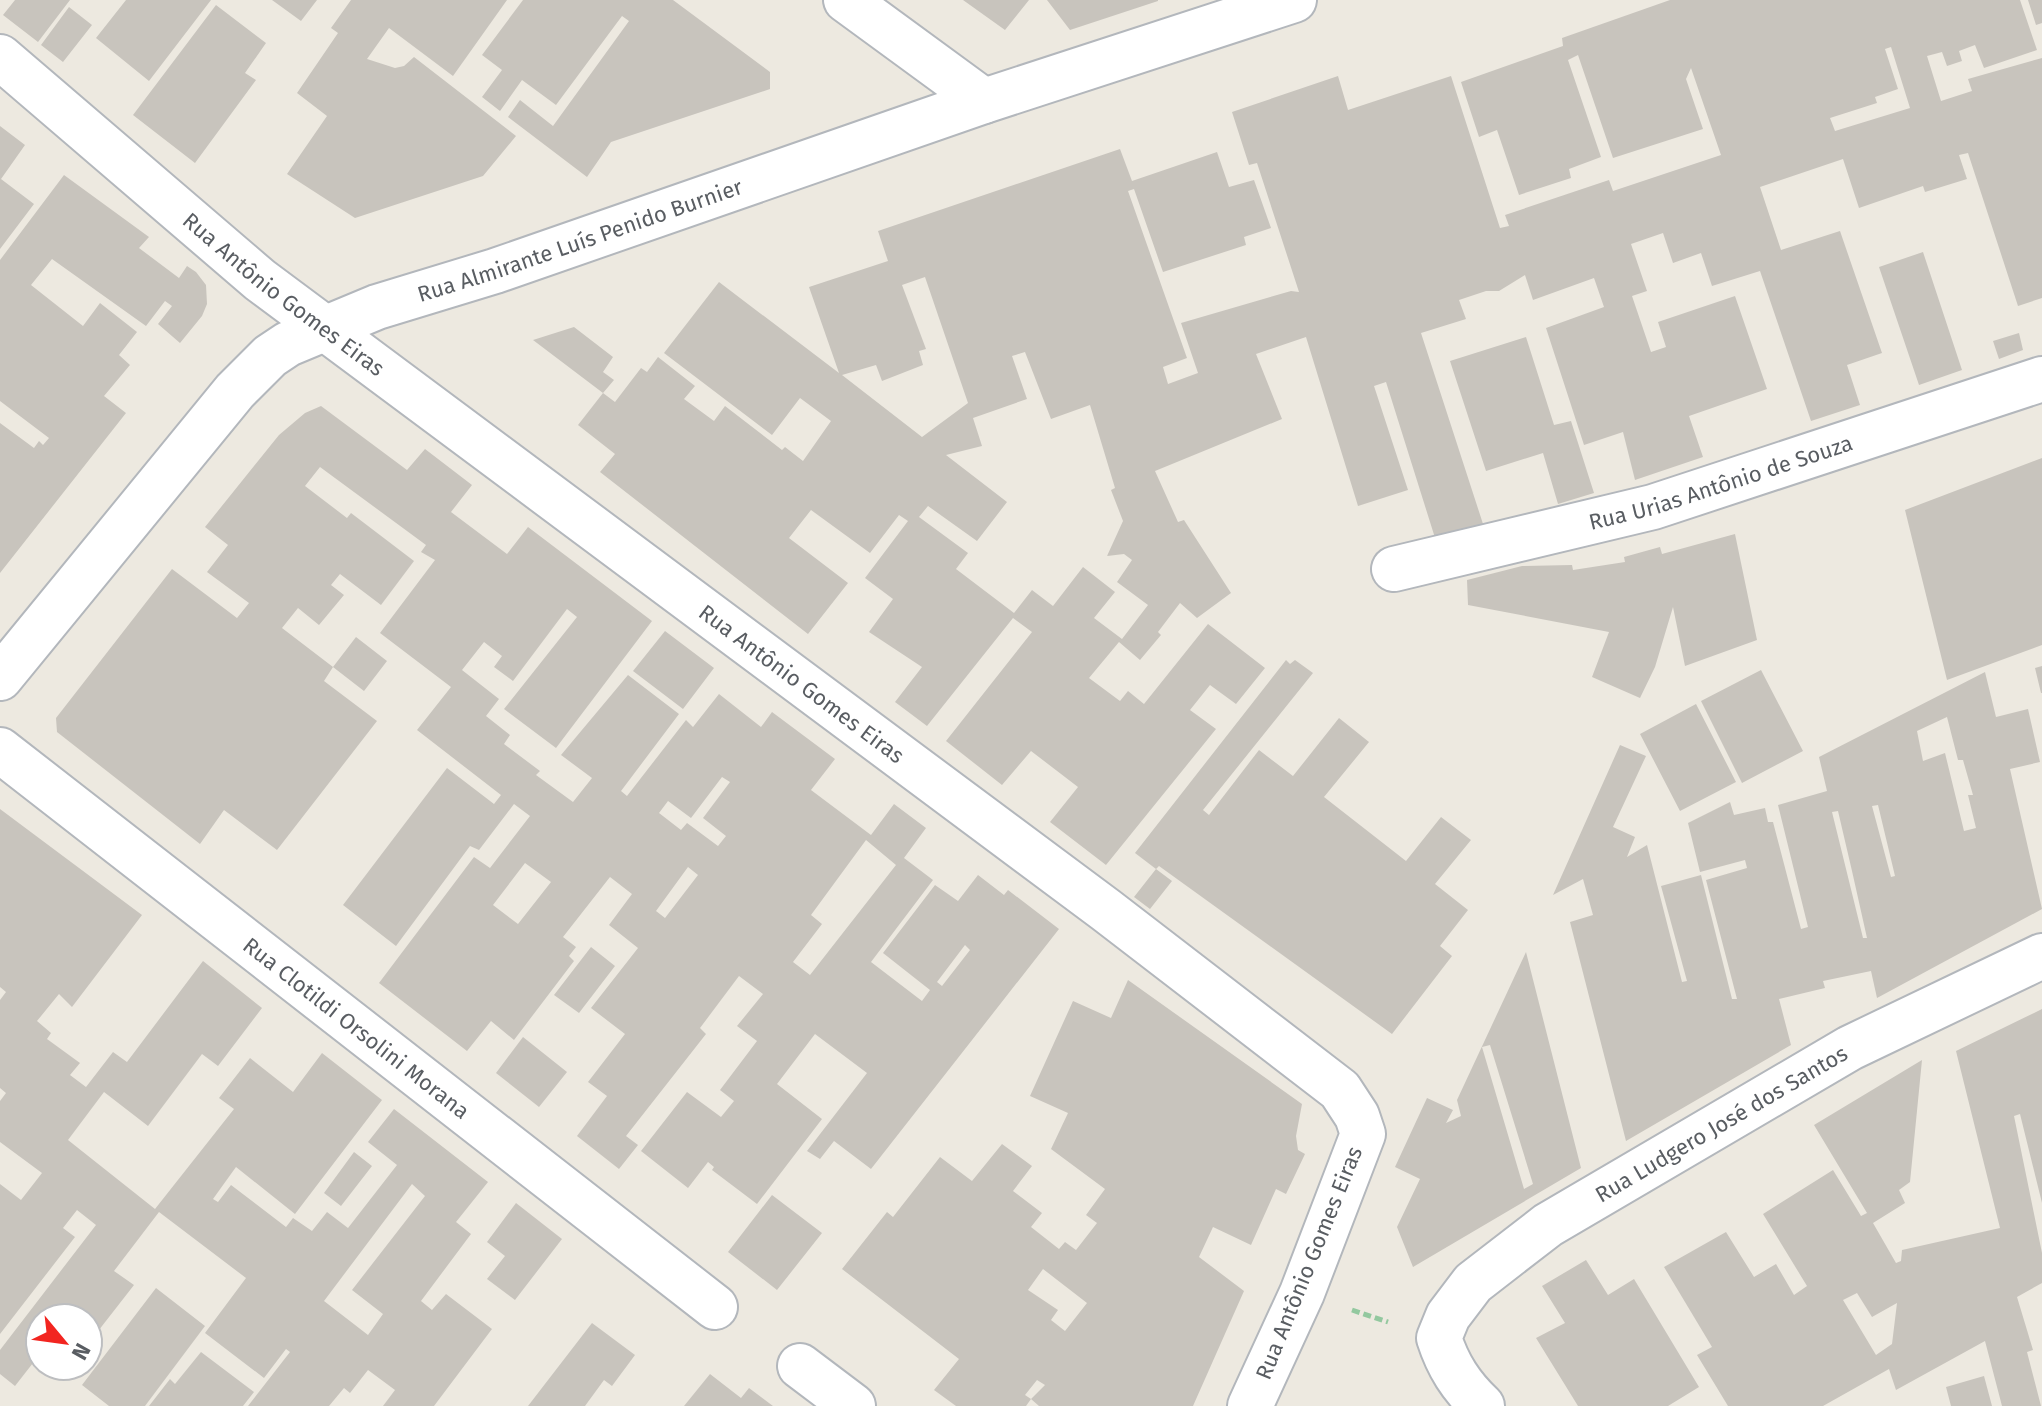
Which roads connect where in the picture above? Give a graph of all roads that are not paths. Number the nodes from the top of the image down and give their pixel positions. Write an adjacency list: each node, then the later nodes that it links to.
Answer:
1 (846, 0): 4 (street)
2 (1294, 0): 4 (street, Rua Almirante Luís Penido Burnier)
3 (0, 57): 5 (street, Rua Antônio Gomes Eiras)
4 (984, 101): 5 (street, Rua Almirante Luís Penido Burnier)
5 (324, 328): 8 (street, Rua Almirante Luís Penido Burnier); 14 (street, Rua Antônio Gomes Eiras)
6 (2042, 379): 7 (street, Rua Urias Antônio de Souza)
7 (1394, 569)
8 (0, 678)
9 (0, 750): 11 (street, Rua Clotildi Orsolini Morana)
10 (2042, 956): 15 (street, Rua Ludgero José dos Santos)
11 (715, 1307)
12 (800, 1366): 13 (street)
13 (853, 1406)
14 (1250, 1406)
15 (1482, 1406)

